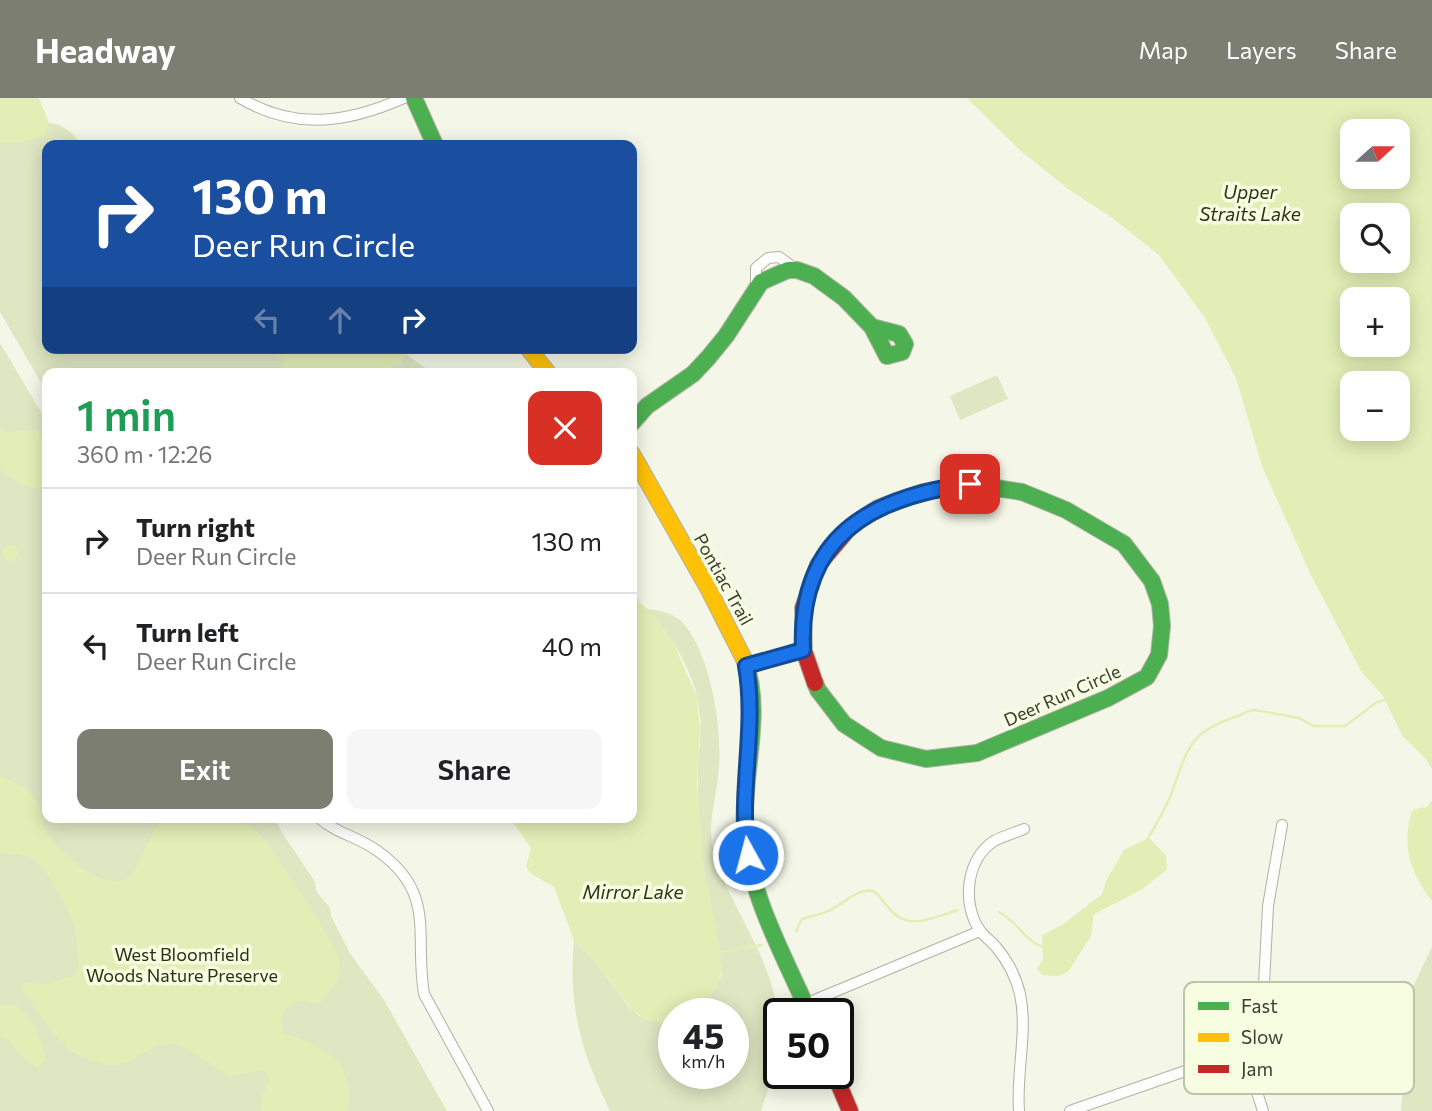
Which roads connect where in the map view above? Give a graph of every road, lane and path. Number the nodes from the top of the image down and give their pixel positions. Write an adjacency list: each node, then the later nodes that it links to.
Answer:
1 (240, 98): 2 (street)
2 (404, 98)
3 (414, 98): 4 (street)
4 (433, 140)
5 (872, 327): 8 (street)
6 (533, 354): 7 (street)
7 (544, 368)
8 (637, 417)
9 (637, 463): 11 (street, Pontiac Trail)
10 (803, 650): 10 (street, Deer Run Circle); 11 (street)
11 (746, 666): 17 (street, Pontiac Trail)
12 (326, 823): 23 (street)
13 (1282, 825): 16 (street)
14 (1024, 829): 15 (street)
15 (980, 931): 18 (street); 24 (street)
16 (1264, 982)
17 (802, 998)
18 (831, 998)
19 (1184, 1071): 25 (street)
20 (838, 1089): 22 (street)
21 (1258, 1094): 26 (street)
22 (844, 1109)
23 (488, 1111)
24 (1019, 1111)
25 (1070, 1111)
26 (1263, 1111)

